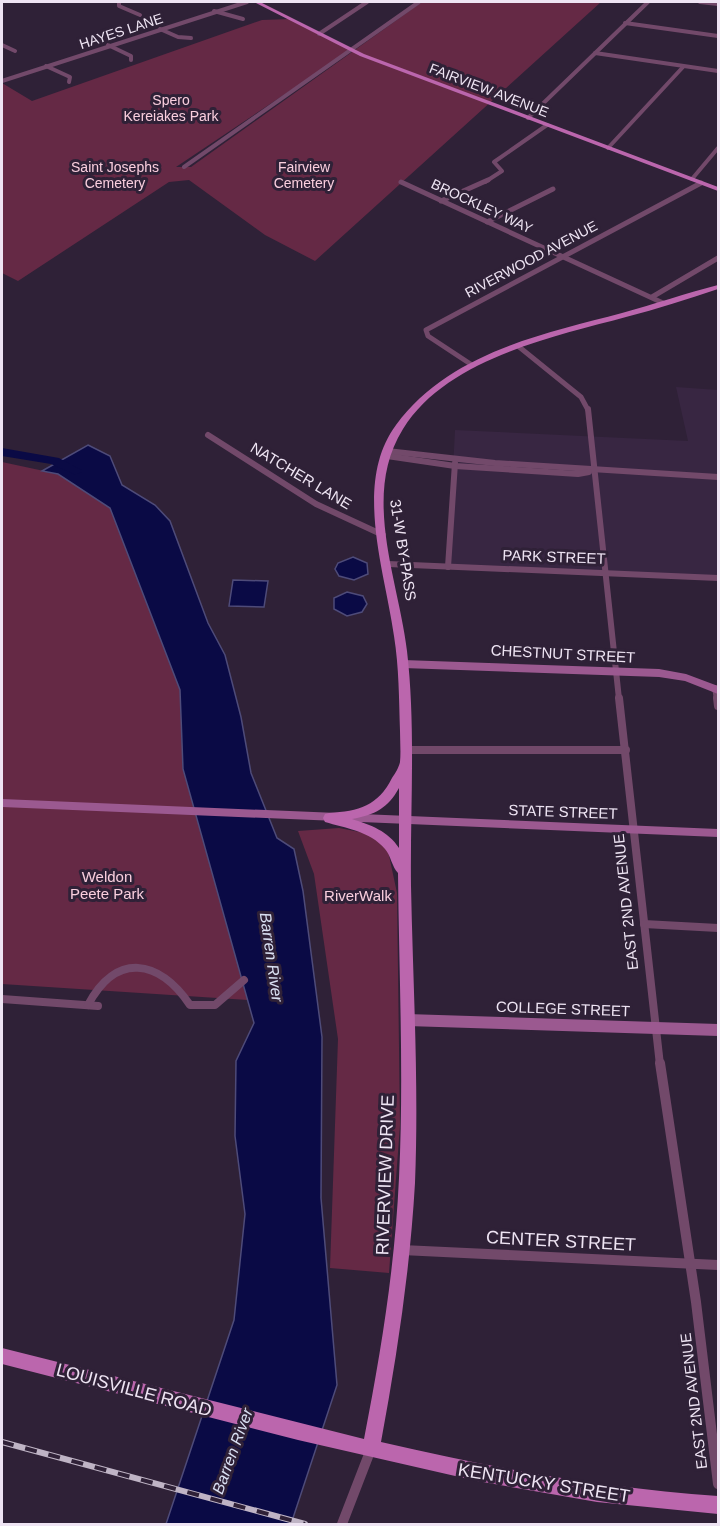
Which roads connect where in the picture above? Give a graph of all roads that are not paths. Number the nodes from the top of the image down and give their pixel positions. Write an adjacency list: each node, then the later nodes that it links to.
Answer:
1 (119, 2): 11 (street)
2 (241, 2): 10 (street, HAYES LANE)
3 (247, 2): 10 (street, HAYES LANE)
4 (257, 2): 15 (main road, FAIRVIEW AVENUE)
5 (367, 2): 15 (street)
6 (419, 2): 20 (street)
7 (648, 2): 13 (street)
8 (700, 2): 9 (street)
9 (718, 4)
10 (214, 11): 12 (street); 14 (street, HAYES LANE)
11 (140, 15)
12 (243, 19)
13 (625, 23): 16 (street); 22 (street)
14 (160, 29): 17 (street); 19 (street, HAYES LANE)
15 (319, 34): 20 (main road, FAIRVIEW AVENUE)
16 (718, 36)
17 (191, 38)
18 (2, 45): 21 (street)
19 (109, 45): 23 (street); 24 (street, HAYES LANE)
20 (351, 50): 29 (main road, FAIRVIEW AVENUE); 33 (street)
21 (15, 51)
22 (595, 53): 25 (street); 29 (street)
23 (131, 60)
24 (46, 66): 27 (street, HAYES LANE); 28 (street)
25 (683, 67): 26 (street); 31 (street)
26 (718, 71)
27 (2, 80)
28 (69, 82)
29 (528, 118): 30 (main road, FAIRVIEW AVENUE)
30 (547, 125): 31 (main road, FAIRVIEW AVENUE); 39 (street)
31 (608, 148): 34 (main road, FAIRVIEW AVENUE)
32 (718, 148): 34 (street)
33 (184, 167)
34 (692, 179): 36 (main road, FAIRVIEW AVENUE)
35 (401, 182): 39 (street, BROCKLEY WAY)
36 (701, 183): 38 (main road, FAIRVIEW AVENUE); 41 (street, RIVERWOOD AVENUE)
37 (553, 189): 40 (street)
38 (718, 189)
39 (441, 201): 40 (street, BROCKLEY WAY)
40 (487, 222): 41 (street, BROCKLEY WAY)
41 (561, 256): 44 (street, BROCKLEY WAY); 47 (street, RIVERWOOD AVENUE)
42 (718, 258): 44 (street)
43 (718, 287): 45 (main road, 31-W BY-PASS)
44 (652, 297): 45 (street, BROCKLEY WAY)
45 (663, 303): 46 (main road, 31-W BY-PASS)
46 (518, 346): 47 (main road, 31-W BY-PASS); 51 (street, EAST 2ND AVENUE)
47 (472, 365): 49 (main road, 31-W BY-PASS)
48 (208, 435): 53 (street, NATCHER LANE)
49 (386, 454): 50 (street); 53 (main road, 31-W BY-PASS)
50 (455, 463): 51 (street); 55 (street)
51 (596, 471): 52 (street); 56 (street, EAST 2ND AVENUE)
52 (718, 477)
53 (383, 535): 54 (main road, 31-W BY-PASS)
54 (388, 564): 55 (street, PARK STREET); 58 (main road, 31-W BY-PASS)
55 (448, 567): 56 (street, PARK STREET)
56 (606, 573): 57 (street, PARK STREET); 59 (street, EAST 2ND AVENUE)
57 (718, 578)
58 (403, 664): 59 (street, CHESTNUT STREET); 62 (main road, 31-W BY-PASS)
59 (617, 671): 60 (street, CHESTNUT STREET); 63 (street, EAST 2ND AVENUE)
60 (717, 689): 61 (street)
61 (718, 706)
62 (405, 750): 63 (street); 64 (main road, 31-W BY-PASS)
63 (626, 750): 68 (street, EAST 2ND AVENUE)
64 (405, 766): 66 (main road); 67 (main road, 31-W BY-PASS)
65 (2, 803): 66 (street, STATE STREET)
66 (324, 818): 67 (street, STATE STREET); 70 (main road)
67 (406, 820): 68 (street, STATE STREET); 70 (main road, RIVERVIEW DRIVE)
68 (634, 830): 69 (street, STATE STREET); 71 (street, EAST 2ND AVENUE)
69 (718, 833)
70 (405, 886): 75 (main road, RIVERVIEW DRIVE)
71 (644, 924): 72 (street); 76 (street, EAST 2ND AVENUE)
72 (718, 928)
73 (244, 980): 74 (street)
74 (2, 999)
75 (407, 1020): 76 (street, COLLEGE STREET); 78 (main road, RIVERVIEW DRIVE)
76 (656, 1028): 77 (street, COLLEGE STREET); 79 (street, EAST 2ND AVENUE)
77 (718, 1030)
78 (402, 1250): 79 (street, CENTER STREET); 82 (main road, RIVERVIEW DRIVE)
79 (690, 1263): 80 (street, CENTER STREET); 83 (street, EAST 2ND AVENUE)
80 (718, 1265)
81 (2, 1356): 82 (main road, LOUISVILLE ROAD)
82 (371, 1449): 84 (main road, KENTUCKY STREET); 85 (street, RIVERVIEW DRIVE)
83 (718, 1484)
84 (718, 1505)
85 (342, 1524)

